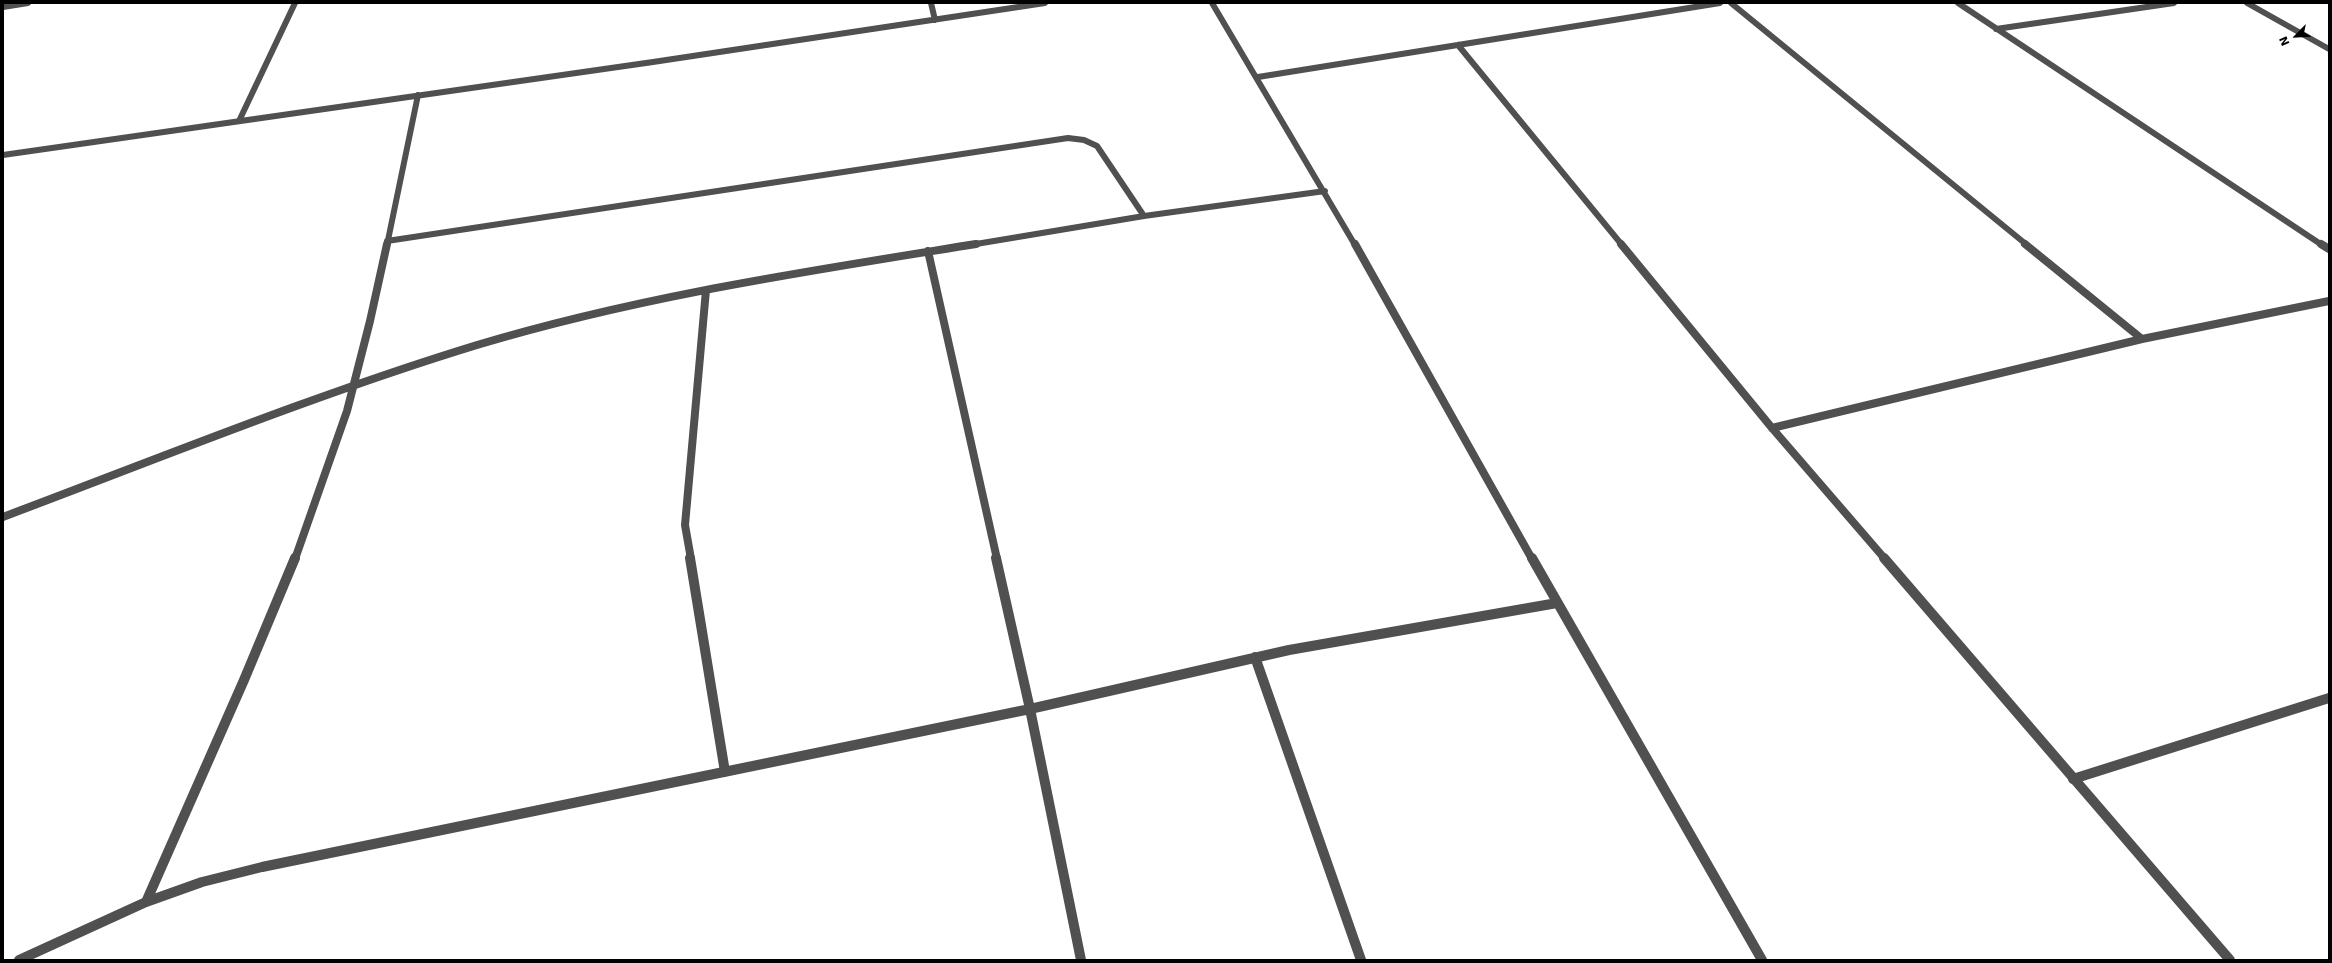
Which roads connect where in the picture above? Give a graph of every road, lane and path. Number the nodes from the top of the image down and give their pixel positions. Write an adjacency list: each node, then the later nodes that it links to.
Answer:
1 (24, 3): 11 (street)
2 (295, 3): 18 (street)
3 (931, 3): 12 (street)
4 (1045, 3): 12 (street)
5 (1212, 3): 16 (street)
6 (1720, 3): 14 (street)
7 (1731, 3): 27 (street)
8 (1958, 3): 13 (street)
9 (2174, 3): 13 (street)
10 (2247, 3): 15 (street)
11 (3, 7)
12 (935, 20): 17 (street)
13 (1996, 29): 23 (street)
14 (1458, 45): 16 (street); 29 (street)
15 (2329, 49)
16 (1258, 77): 20 (street)
17 (418, 95): 18 (street); 22 (street)
18 (239, 121): 19 (street)
19 (3, 155)
20 (1324, 191): 21 (street); 31 (street)
21 (1144, 216): 22 (street); 24 (street)
22 (387, 241): 28 (street)
23 (2329, 248)
24 (928, 251): 25 (street); 34 (street)
25 (706, 290): 28 (street); 35 (street)
26 (2329, 301): 27 (street)
27 (2142, 339): 29 (street)
28 (354, 386): 30 (street); 37 (street)
29 (1772, 428): 36 (street)
30 (3, 517)
31 (1556, 603): 32 (street); 41 (street)
32 (1255, 657): 34 (street); 40 (street)
33 (2329, 698): 36 (street)
34 (1030, 709): 35 (street); 39 (street)
35 (725, 772): 37 (street)
36 (2073, 779): 42 (street)
37 (146, 902): 38 (street)
38 (19, 960)
39 (1081, 960)
40 (1361, 960)
41 (1762, 960)
42 (2230, 960)

